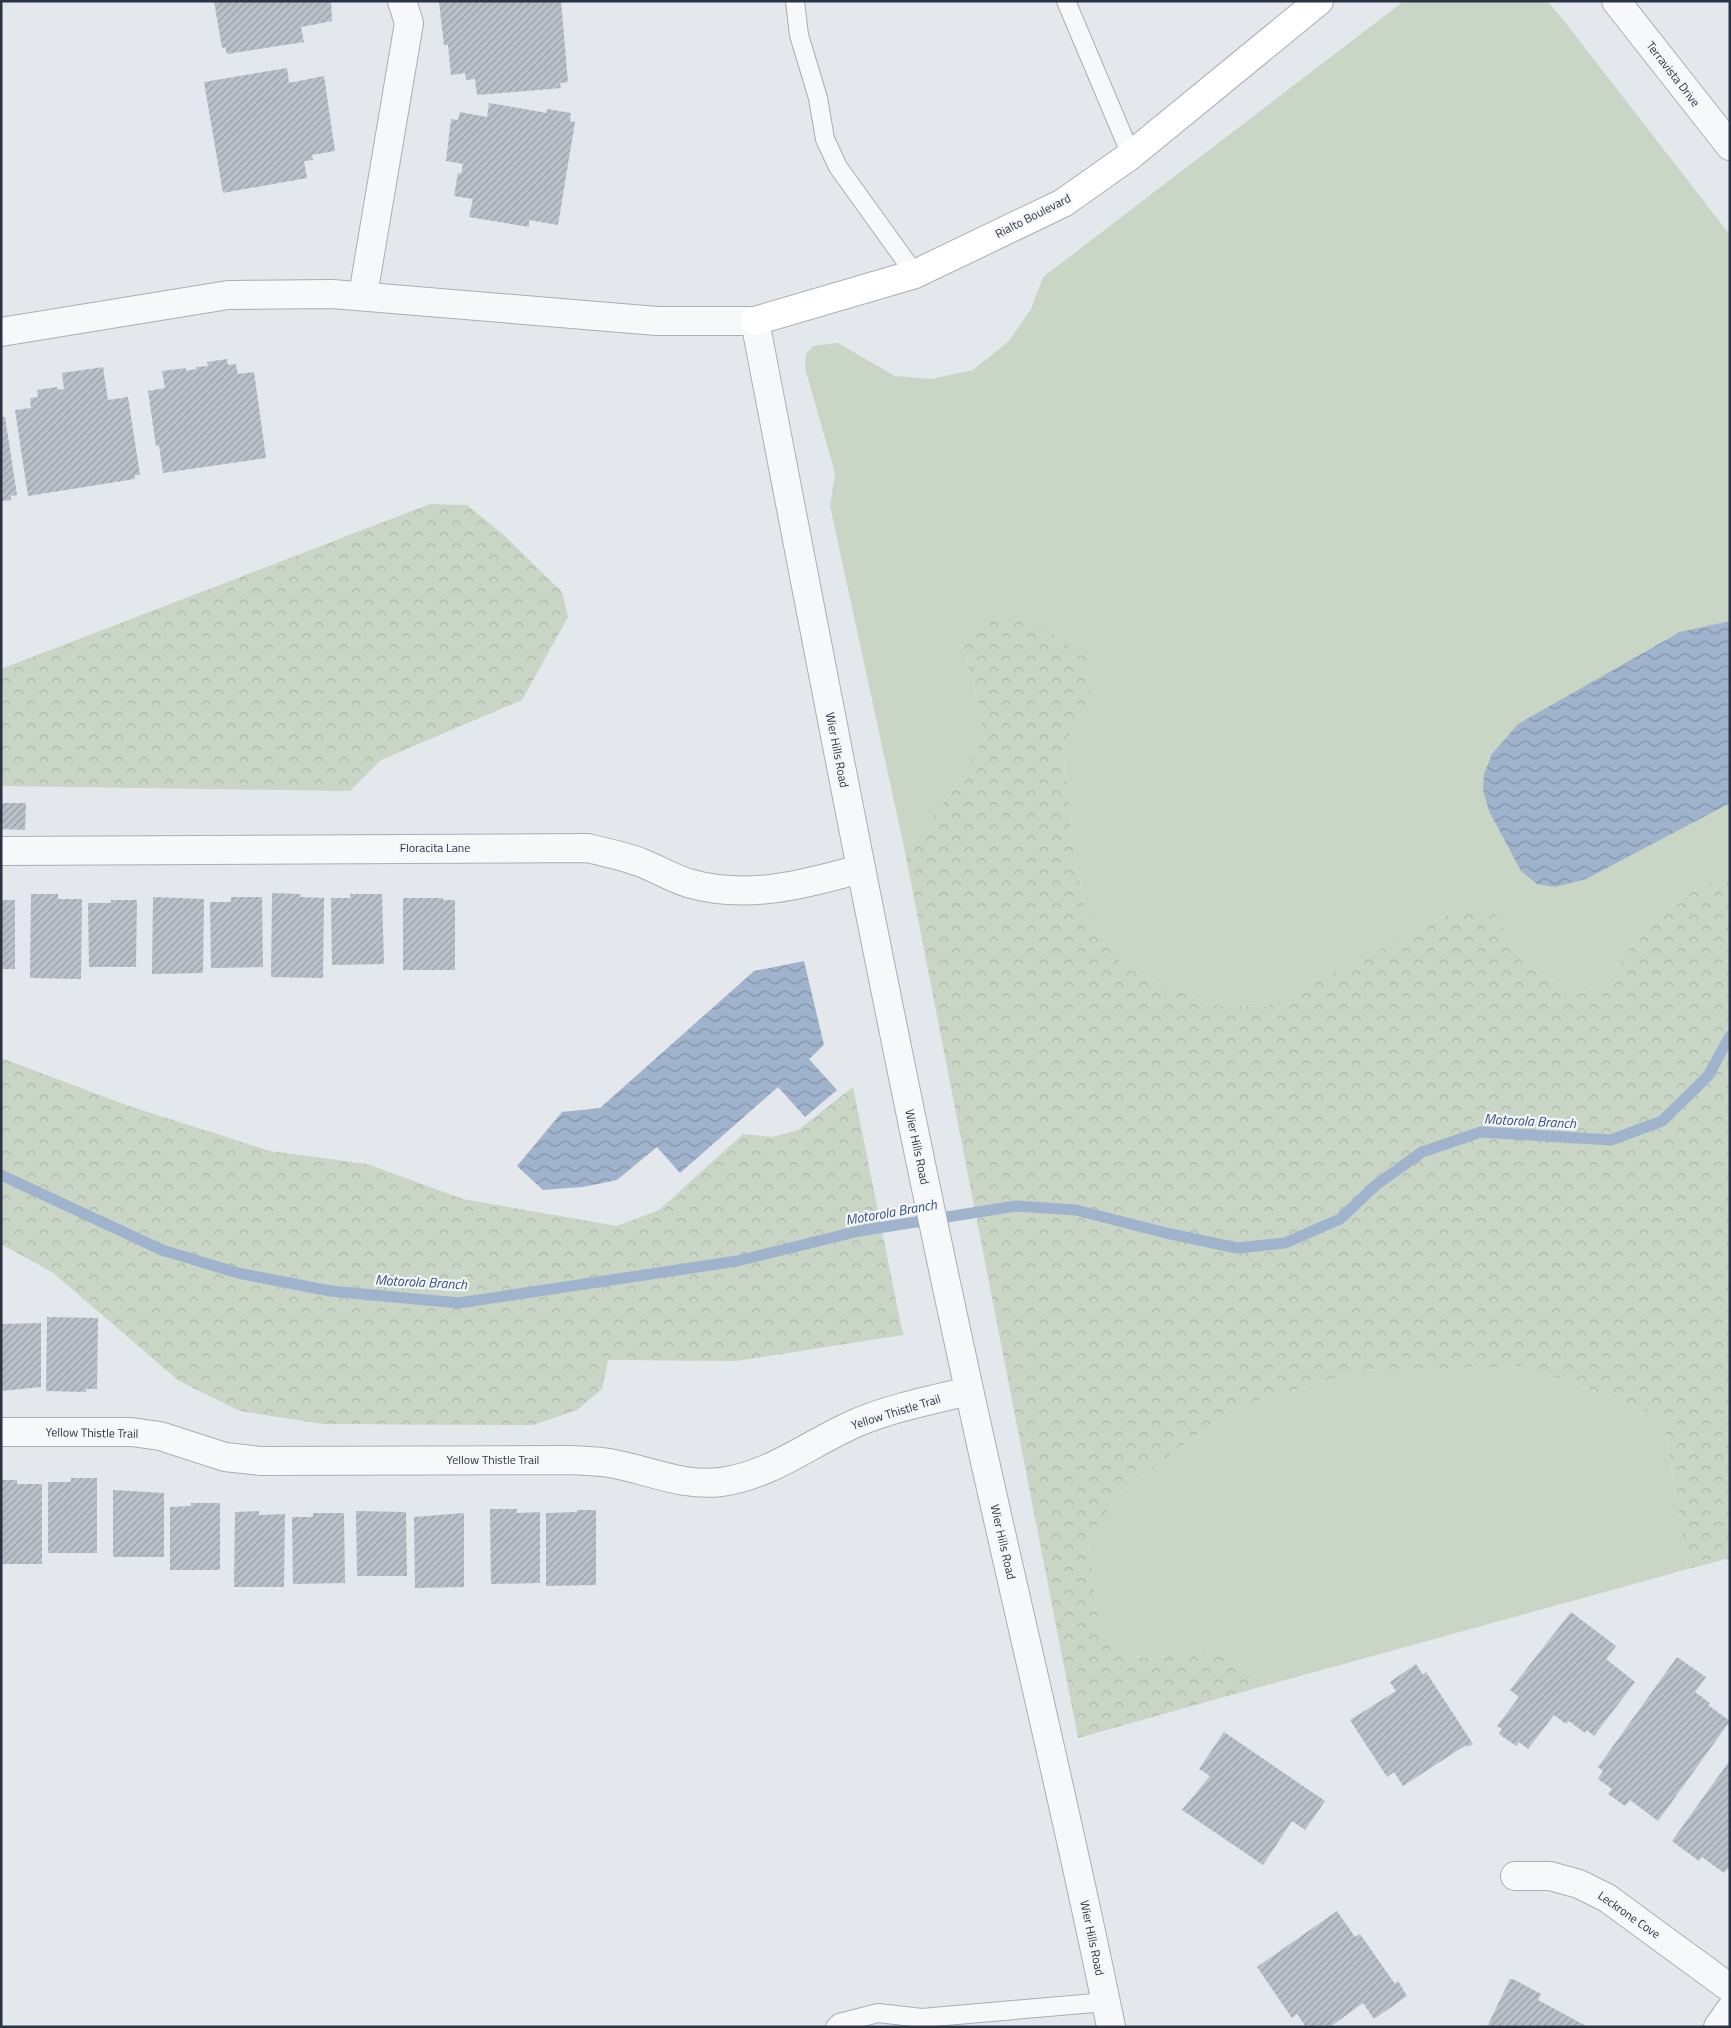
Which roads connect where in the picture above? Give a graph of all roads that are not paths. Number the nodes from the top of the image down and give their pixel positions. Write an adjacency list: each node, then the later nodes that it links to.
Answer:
1 (402, 1): 9 (street)
2 (795, 1): 8 (lane)
3 (1066, 1): 7 (lane)
4 (1319, 1): 7 (street, Rialto Boulevard)
5 (1616, 1): 6 (street, Terravista Drive)
6 (1730, 146)
7 (1131, 155): 8 (street, Rialto Boulevard)
8 (915, 274): 10 (street, Rialto Boulevard)
9 (362, 296): 10 (street); 11 (street)
10 (755, 321): 13 (street, Wier Hills Road)
11 (1, 332)
12 (1, 851): 13 (street, Floracita Lane)
13 (860, 869): 14 (street, Wier Hills Road)
14 (969, 1391): 15 (street, Yellow Thistle Trail); 19 (street, Wier Hills Road)
15 (1, 1432)
16 (1515, 1876): 17 (street, Leckrone Cove)
17 (1730, 1988)
18 (1730, 2010): 21 (street)
19 (1108, 2015): 20 (lane)
20 (835, 2027)
21 (1718, 2027)

